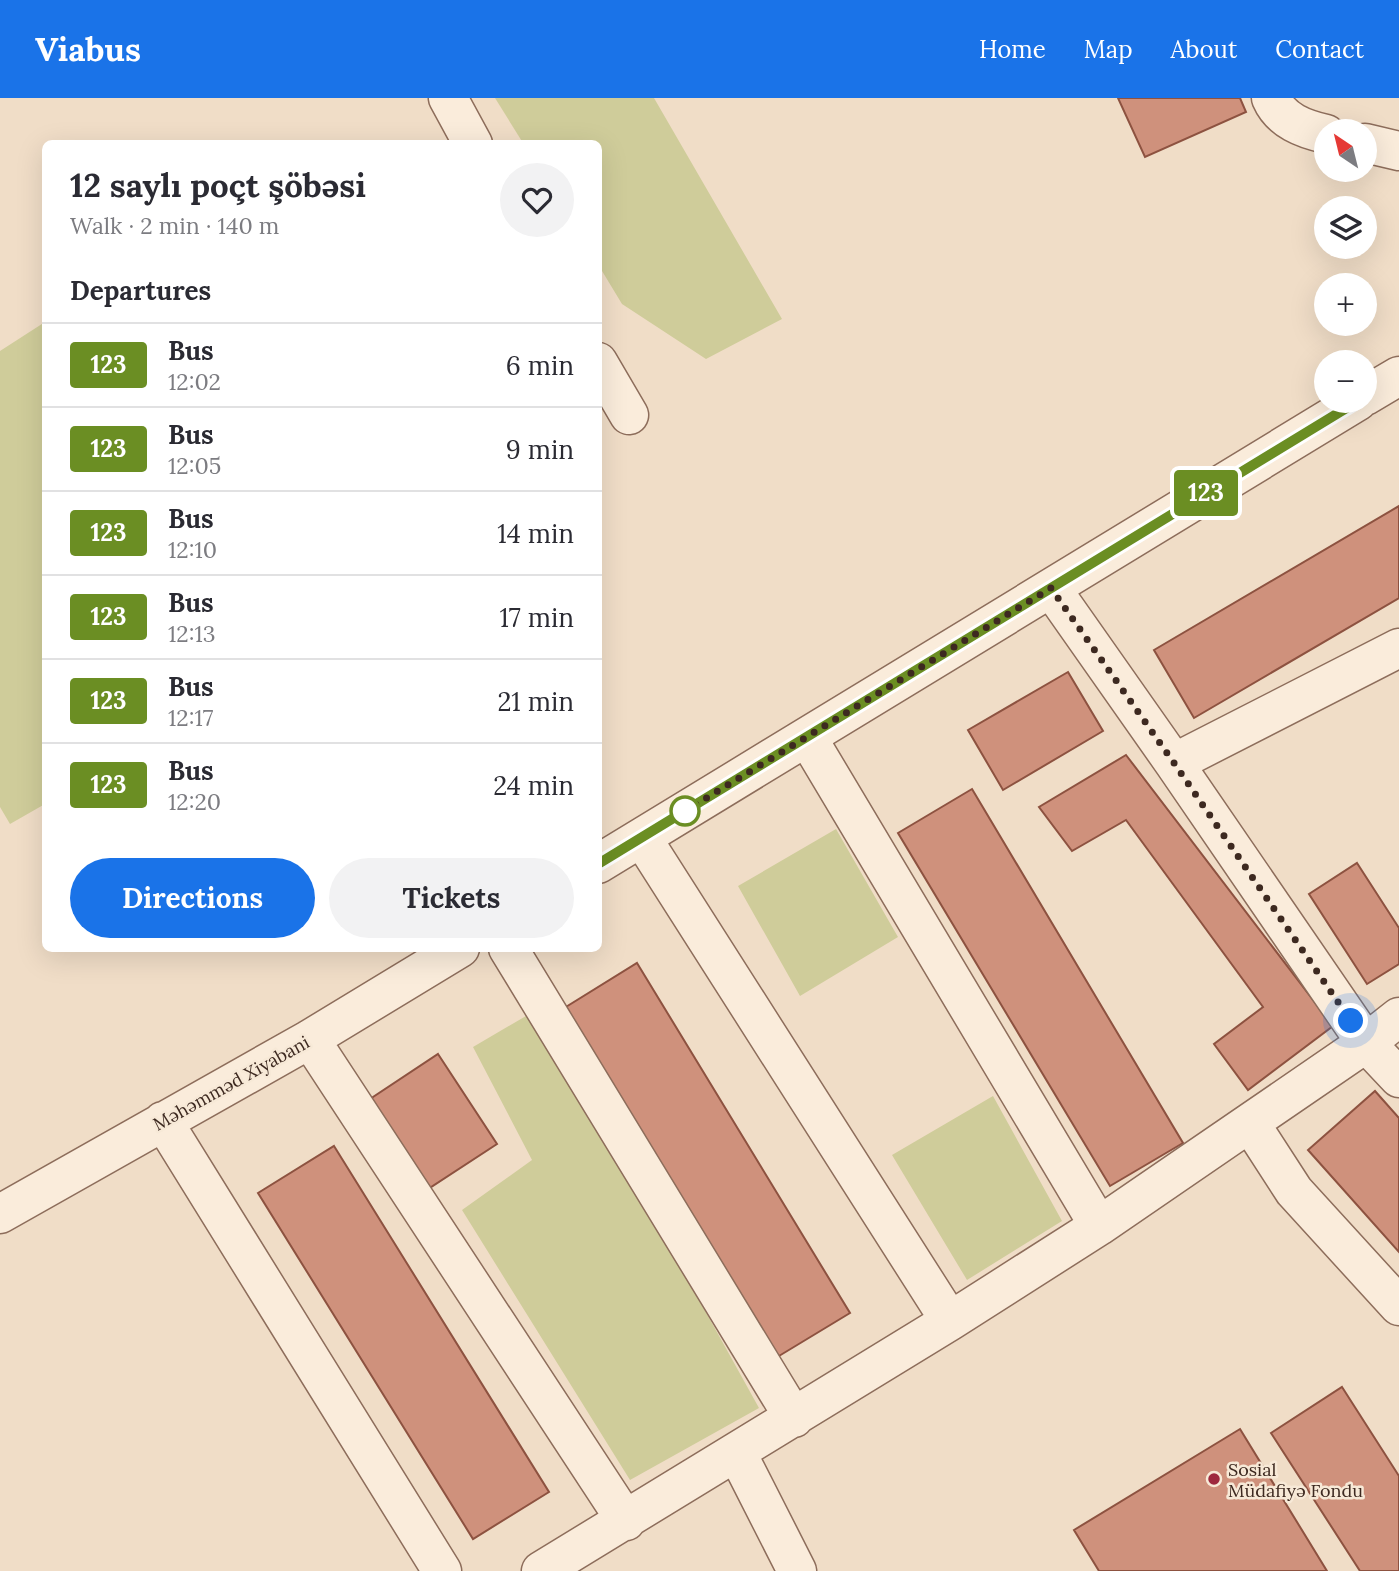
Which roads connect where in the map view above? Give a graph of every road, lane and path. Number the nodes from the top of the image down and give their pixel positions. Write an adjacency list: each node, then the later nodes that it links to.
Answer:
1 (447, 98): 4 (street)
2 (1271, 98): 3 (street)
3 (1314, 131)
4 (472, 140)
5 (1377, 146): 6 (street)
6 (1399, 151)
7 (602, 369): 11 (street)
8 (1399, 376): 9 (street)
9 (1377, 389)
10 (1338, 413): 12 (street)
11 (629, 415)
12 (1051, 588): 14 (street); 15 (street)
13 (1399, 648): 15 (street)
14 (807, 737): 16 (street); 27 (street)
15 (1174, 763): 22 (street)
16 (642, 838): 17 (street); 29 (street)
17 (602, 862)
18 (453, 952): 21 (street, Məhəmməd Xiyabani)
19 (510, 952): 30 (street)
20 (1399, 1017): 22 (street)
21 (310, 1039): 24 (street, Məhəmməd Xiyabani); 32 (street)
22 (1366, 1043): 23 (street); 25 (street)
23 (1399, 1078)
24 (163, 1121): 26 (street, Məhəmməd Xiyabani); 33 (street)
25 (1250, 1123): 27 (street); 28 (street)
26 (0, 1214)
27 (1099, 1226): 29 (street)
28 (1399, 1306)
29 (950, 1321): 30 (street)
30 (794, 1418): 31 (street)
31 (737, 1453): 32 (street); 35 (street)
32 (626, 1521): 34 (street)
33 (442, 1571)
34 (541, 1571)
35 (797, 1571)

